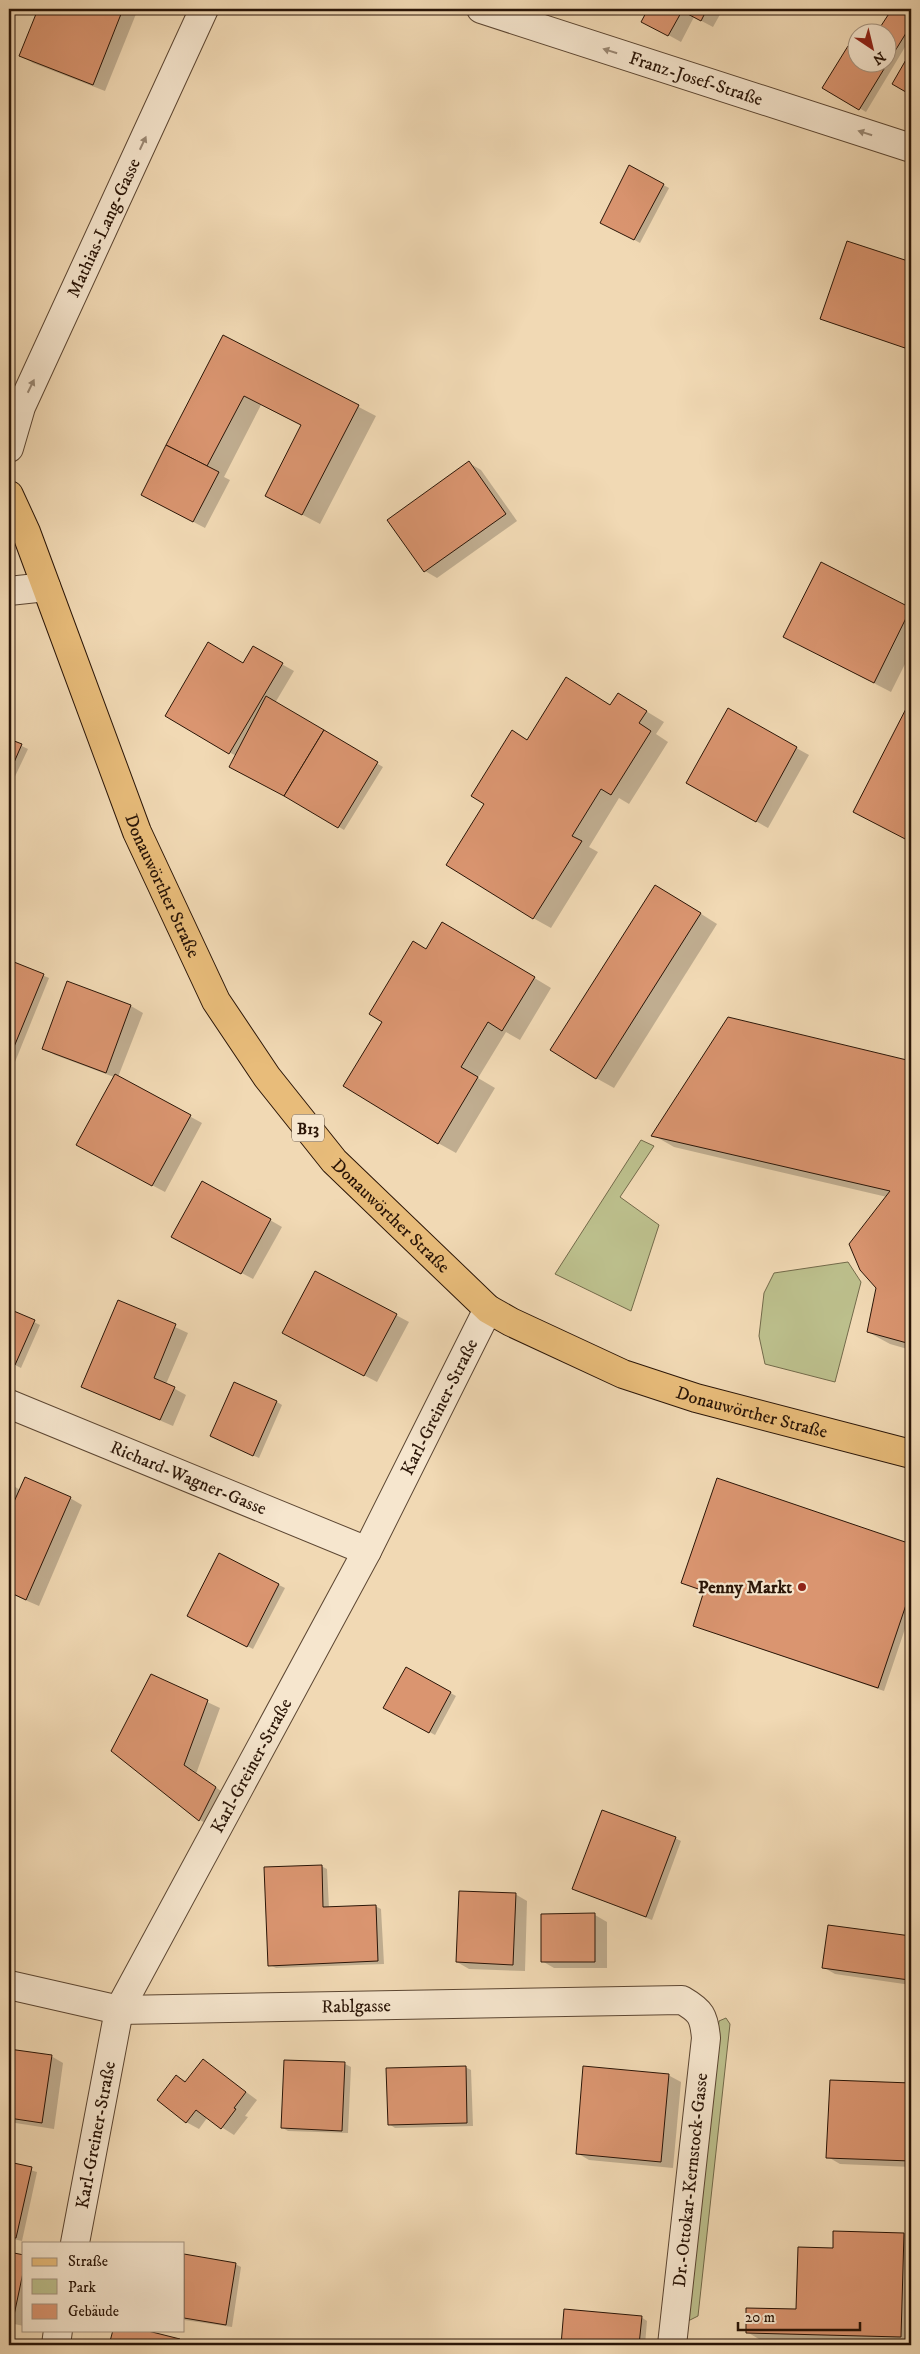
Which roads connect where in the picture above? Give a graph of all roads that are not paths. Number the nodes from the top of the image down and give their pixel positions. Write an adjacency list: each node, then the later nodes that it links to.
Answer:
1 (204, 9): 4 (street, Mathias-Lang-Gasse, one-way to 1)
2 (481, 9): 3 (street, Franz-Josef-Straße, one-way to 2)
3 (911, 148)
4 (9, 448)
5 (9, 495): 6 (main road, Donauwörther Straße / B13)
6 (46, 587): 7 (street); 8 (main road, Donauwörther Straße / B13)
7 (9, 591)
8 (488, 1310): 10 (main road, Donauwörther Straße / B13); 11 (street, Karl-Greiner-Straße)
9 (9, 1404): 11 (street, Richard-Wagner-Gasse)
10 (911, 1454)
11 (367, 1550): 13 (street, Karl-Greiner-Straße)
12 (9, 1985): 13 (street, Rablgasse)
13 (120, 2010): 14 (street, Rablgasse); 15 (street, Karl-Greiner-Straße)
14 (702, 2014): 18 (street, Dr.-Ottokar-Kernstock-Gasse)
15 (75, 2242)
16 (58, 2332): 17 (street)
17 (56, 2345)
18 (672, 2345)

